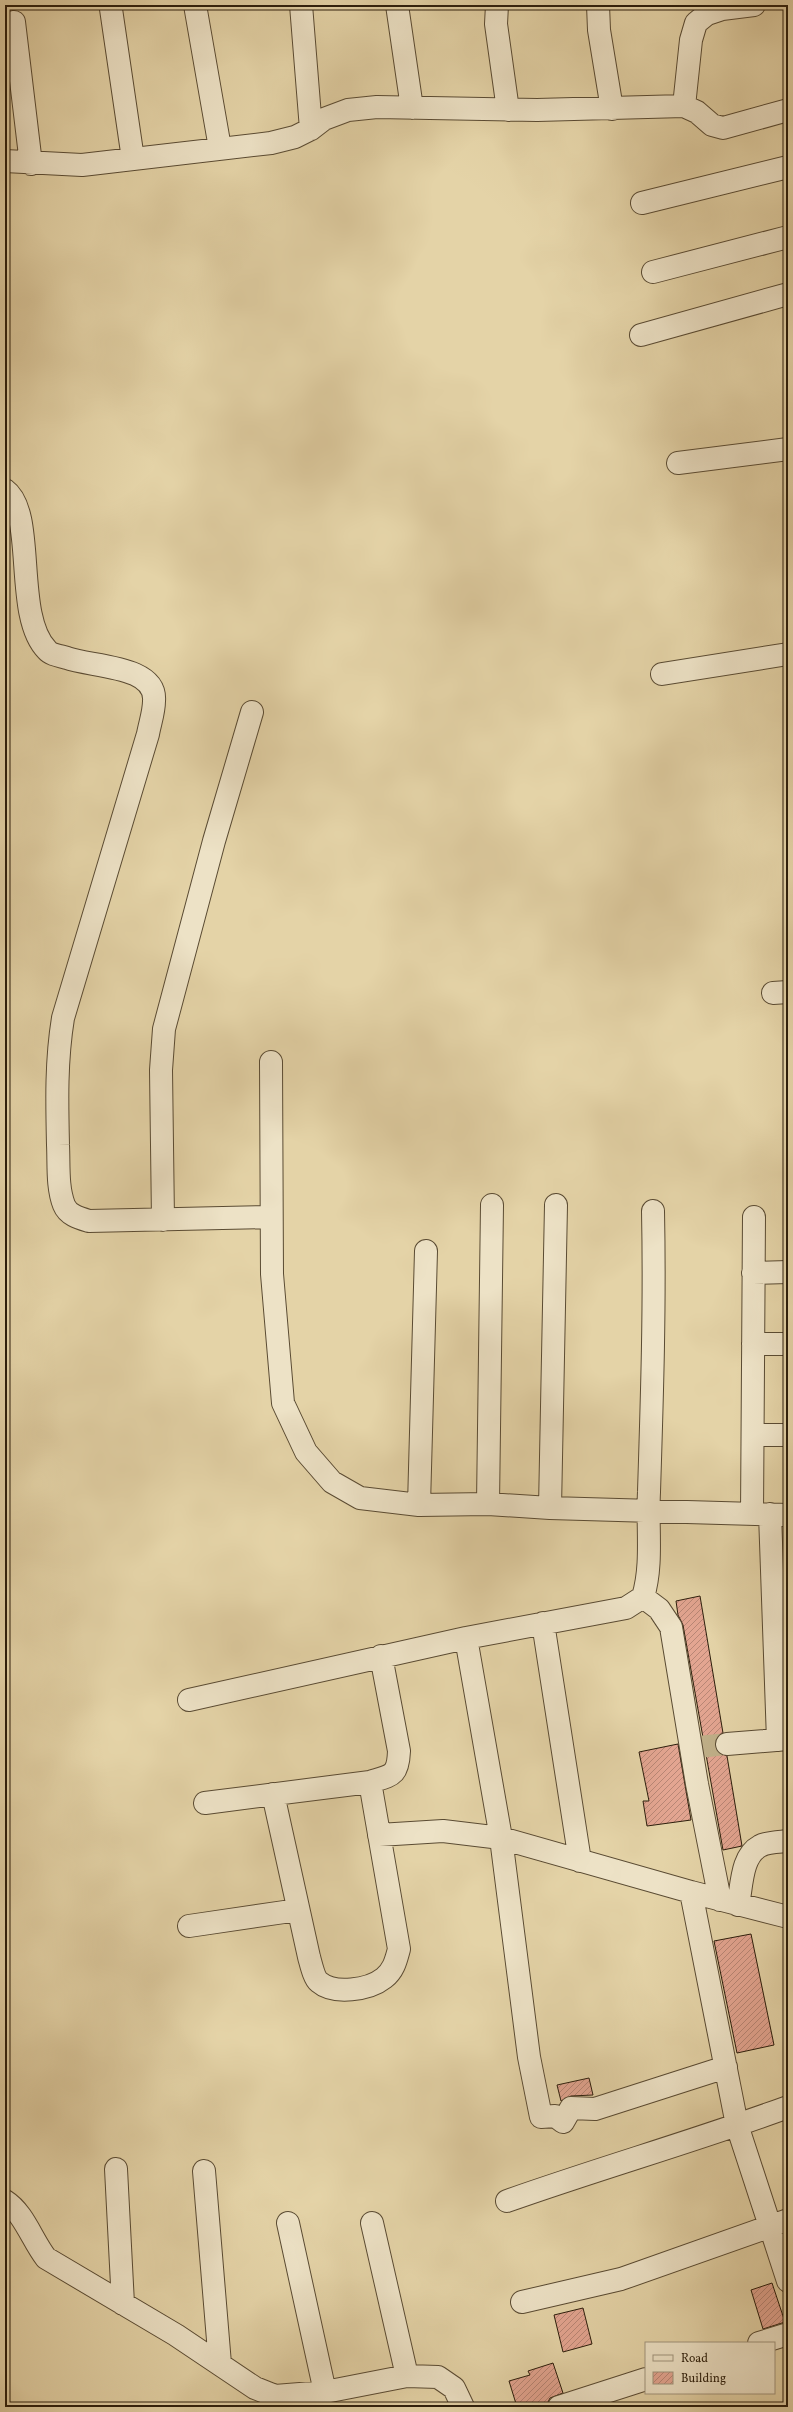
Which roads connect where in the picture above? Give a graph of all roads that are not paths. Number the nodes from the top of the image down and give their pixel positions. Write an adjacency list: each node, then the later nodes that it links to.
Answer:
1 (195, 5): 15 (street)
2 (301, 5): 14 (street)
3 (397, 5): 10 (street)
4 (496, 5): 12 (street)
5 (598, 5): 11 (street)
6 (754, 5): 9 (street)
7 (111, 9): 16 (street)
8 (14, 22): 18 (street)
9 (684, 106): 11 (street); 13 (street)
10 (412, 108): 12 (street); 14 (street)
11 (612, 109): 12 (street)
12 (508, 110)
13 (788, 110)
14 (311, 129): 15 (street)
15 (220, 148): 16 (street)
16 (133, 159): 18 (street)
17 (5, 161): 18 (street)
18 (31, 164)
19 (788, 167): 20 (street)
20 (642, 203)
21 (788, 237): 22 (street)
22 (653, 272)
23 (788, 294): 24 (street)
24 (641, 335)
25 (788, 449): 26 (street)
26 (678, 463)
27 (5, 490): 37 (street)
28 (788, 654): 29 (street)
29 (662, 674)
30 (252, 712): 37 (street)
31 (271, 1062): 35 (street)
32 (492, 1205): 45 (street)
33 (556, 1205): 47 (street)
34 (653, 1210): 48 (street)
35 (271, 1217): 37 (street); 46 (street)
36 (754, 1217): 40 (street)
37 (163, 1220)
38 (426, 1251): 46 (street)
39 (788, 1272): 40 (street)
40 (754, 1273): 41 (street)
41 (754, 1344): 42 (street); 43 (street)
42 (788, 1344)
43 (753, 1435): 44 (street); 49 (street)
44 (788, 1435)
45 (488, 1504): 46 (street); 47 (street)
46 (419, 1505)
47 (550, 1508): 48 (street)
48 (648, 1509): 49 (street); 50 (street)
49 (770, 1514): 52 (street)
50 (643, 1597): 51 (street); 66 (street)
51 (543, 1623): 53 (street); 64 (street)
52 (781, 1623): 56 (street)
53 (466, 1638): 54 (street); 62 (street)
54 (381, 1656): 55 (street); 58 (street)
55 (189, 1700)
56 (783, 1740): 57 (street)
57 (727, 1744)
58 (370, 1782): 59 (street); 61 (street)
59 (273, 1794): 60 (street); 67 (street)
60 (205, 1803)
61 (379, 1835): 62 (street); 67 (street)
62 (501, 1838): 64 (street); 70 (street)
63 (788, 1841): 66 (street)
64 (580, 1861): 65 (street)
65 (692, 1892): 66 (street); 70 (street)
66 (729, 1902): 68 (street)
67 (298, 1910): 69 (street)
68 (788, 1917)
69 (189, 1926)
70 (726, 2067): 72 (street)
71 (788, 2107): 72 (street)
72 (737, 2126): 76 (street); 79 (street)
73 (116, 2169): 82 (street)
74 (204, 2171): 85 (street)
75 (5, 2201): 82 (street)
76 (507, 2201)
77 (288, 2223): 88 (street)
78 (372, 2223): 86 (street)
79 (779, 2224): 80 (street); 81 (street)
80 (788, 2281)
81 (522, 2302)
82 (123, 2304): 85 (street)
83 (788, 2334): 84 (street)
84 (762, 2342)
85 (220, 2364): 88 (street)
86 (407, 2376): 88 (street); 89 (street)
87 (645, 2379): 90 (street)
88 (325, 2392)
89 (463, 2407)
90 (559, 2407)

